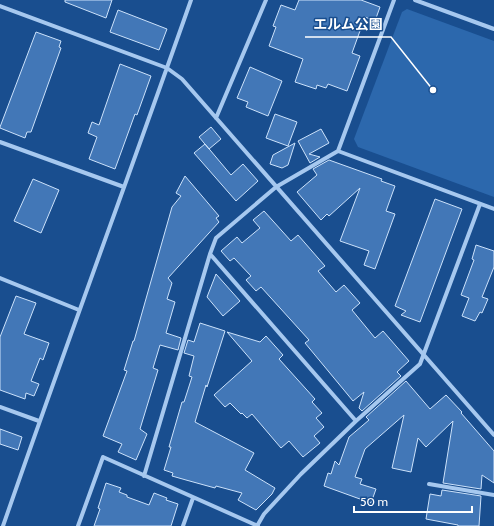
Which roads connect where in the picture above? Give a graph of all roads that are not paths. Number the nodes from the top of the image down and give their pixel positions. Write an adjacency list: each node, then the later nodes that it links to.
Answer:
1 (191, 0): 7 (street)
2 (266, 0): 8 (street)
3 (394, 0): 10 (street)
4 (415, 0): 6 (street)
5 (0, 6): 7 (street)
6 (494, 29)
7 (167, 68): 8 (street); 12 (street)
8 (216, 118): 11 (street)
9 (0, 142): 12 (street)
10 (338, 151): 11 (street); 13 (street)
11 (276, 186): 15 (street); 18 (street)
12 (124, 187): 17 (street)
13 (480, 204): 14 (street); 18 (street)
14 (494, 209)
15 (210, 254): 21 (street); 23 (street)
16 (0, 278): 17 (street)
17 (79, 310): 20 (street)
18 (424, 356): 21 (street); 22 (street)
19 (0, 407): 20 (street)
20 (39, 421): 27 (street)
21 (356, 421): 30 (street)
22 (494, 435)
23 (144, 476): 26 (street); 28 (street)
24 (429, 484): 25 (street)
25 (494, 495)
26 (193, 498): 29 (street); 30 (street)
27 (2, 526)
28 (78, 526)
29 (183, 526)
30 (258, 526)

